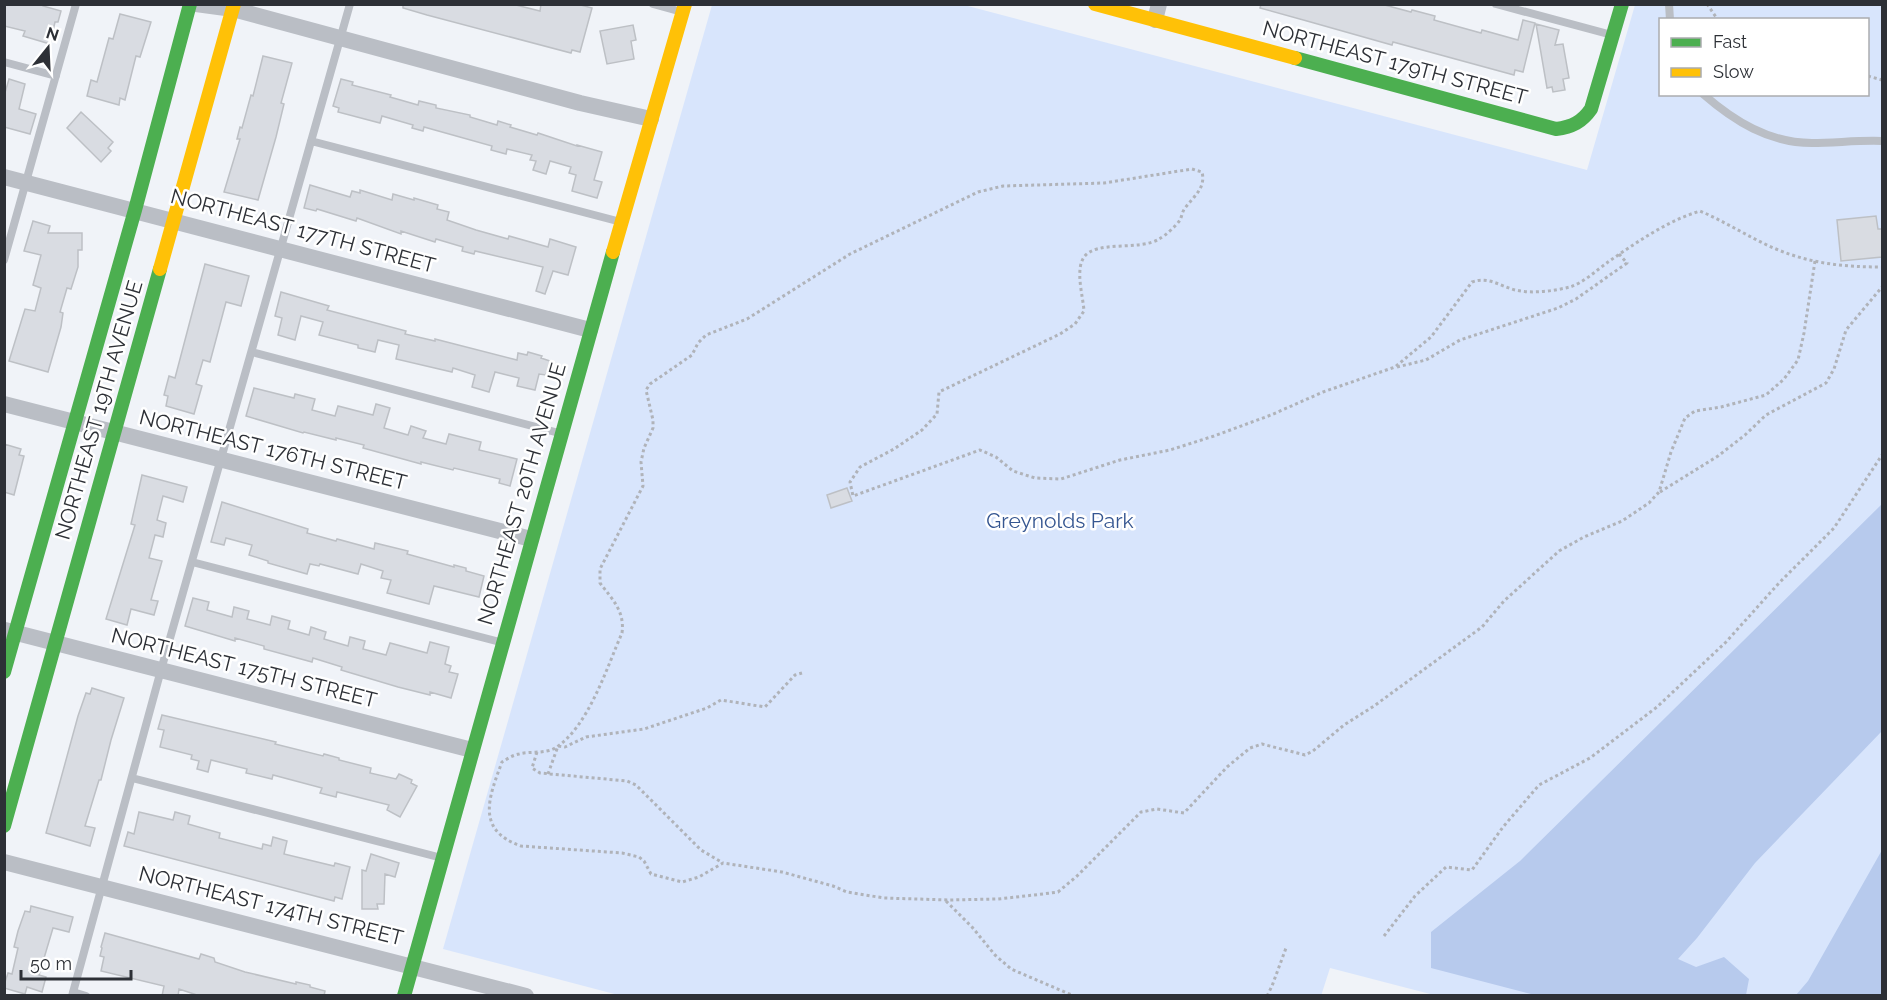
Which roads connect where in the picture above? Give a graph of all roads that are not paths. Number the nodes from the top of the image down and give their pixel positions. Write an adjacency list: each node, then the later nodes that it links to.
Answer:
1 (76, 4): 15 (lane)
2 (190, 4): 22 (street, NORTHEAST 19TH AVENUE)
3 (196, 4): 9 (street)
4 (350, 4): 13 (lane)
5 (653, 4): 10 (lane)
6 (1095, 4): 11 (street, NORTHEAST 179TH STREET)
7 (1496, 4): 12 (lane)
8 (1622, 4): 12 (street)
9 (233, 7): 13 (street); 23 (street, NORTHEAST 19TH AVENUE)
10 (684, 8): 17 (street, NORTHEAST 20TH AVENUE)
11 (1157, 12): 12 (street, NORTHEAST 179TH STREET)
12 (1613, 35)
13 (341, 38): 17 (street); 18 (lane)
14 (4, 62): 15 (lane)
15 (56, 76): 21 (lane)
16 (1705, 96): 19 (lane)
17 (651, 119): 24 (street, NORTHEAST 20TH AVENUE)
18 (311, 141): 24 (lane); 25 (lane)
19 (1882, 141)
20 (4, 177): 21 (street, NORTHEAST 177TH STREET)
21 (26, 183): 22 (street, NORTHEAST 177TH STREET); 26 (lane)
22 (135, 210): 23 (street, NORTHEAST 177TH STREET); 30 (street, NORTHEAST 19TH AVENUE)
23 (175, 220): 25 (street, NORTHEAST 177TH STREET); 31 (street, NORTHEAST 19TH AVENUE)
24 (621, 222): 27 (street, NORTHEAST 20TH AVENUE)
25 (280, 248): 27 (street, NORTHEAST 177TH STREET); 28 (lane)
26 (4, 260)
27 (590, 330): 32 (street, NORTHEAST 20TH AVENUE)
28 (252, 352): 32 (lane); 33 (lane)
29 (4, 404): 30 (street, NORTHEAST 176TH STREET)
30 (75, 422): 31 (street, NORTHEAST 176TH STREET); 36 (street, NORTHEAST 19TH AVENUE)
31 (114, 432): 33 (street, NORTHEAST 176TH STREET); 37 (street, NORTHEAST 19TH AVENUE)
32 (561, 433): 34 (street, NORTHEAST 20TH AVENUE)
33 (222, 460): 34 (street, NORTHEAST 176TH STREET); 35 (lane)
34 (531, 539): 38 (street, NORTHEAST 20TH AVENUE)
35 (192, 562): 38 (lane); 39 (lane)
36 (10, 631): 37 (street, NORTHEAST 175TH STREET); 40 (street, NORTHEAST 19TH AVENUE)
37 (56, 643): 39 (street, NORTHEAST 175TH STREET); 43 (street, NORTHEAST 19TH AVENUE)
38 (502, 643): 41 (street, NORTHEAST 20TH AVENUE)
39 (161, 670): 41 (street, NORTHEAST 175TH STREET); 42 (lane)
40 (4, 672)
41 (472, 750): 44 (street, NORTHEAST 20TH AVENUE)
42 (132, 778): 44 (lane); 46 (lane)
43 (4, 826)
44 (443, 858): 47 (street, NORTHEAST 20TH AVENUE)
45 (4, 862): 46 (street, NORTHEAST 174TH STREET)
46 (103, 887): 47 (street, NORTHEAST 174TH STREET); 48 (lane)
47 (413, 966): 50 (street, NORTHEAST 20TH AVENUE); 51 (street, NORTHEAST 174TH STREET)
48 (72, 994): 49 (lane)
49 (86, 996)
50 (404, 996)
51 (526, 996)

